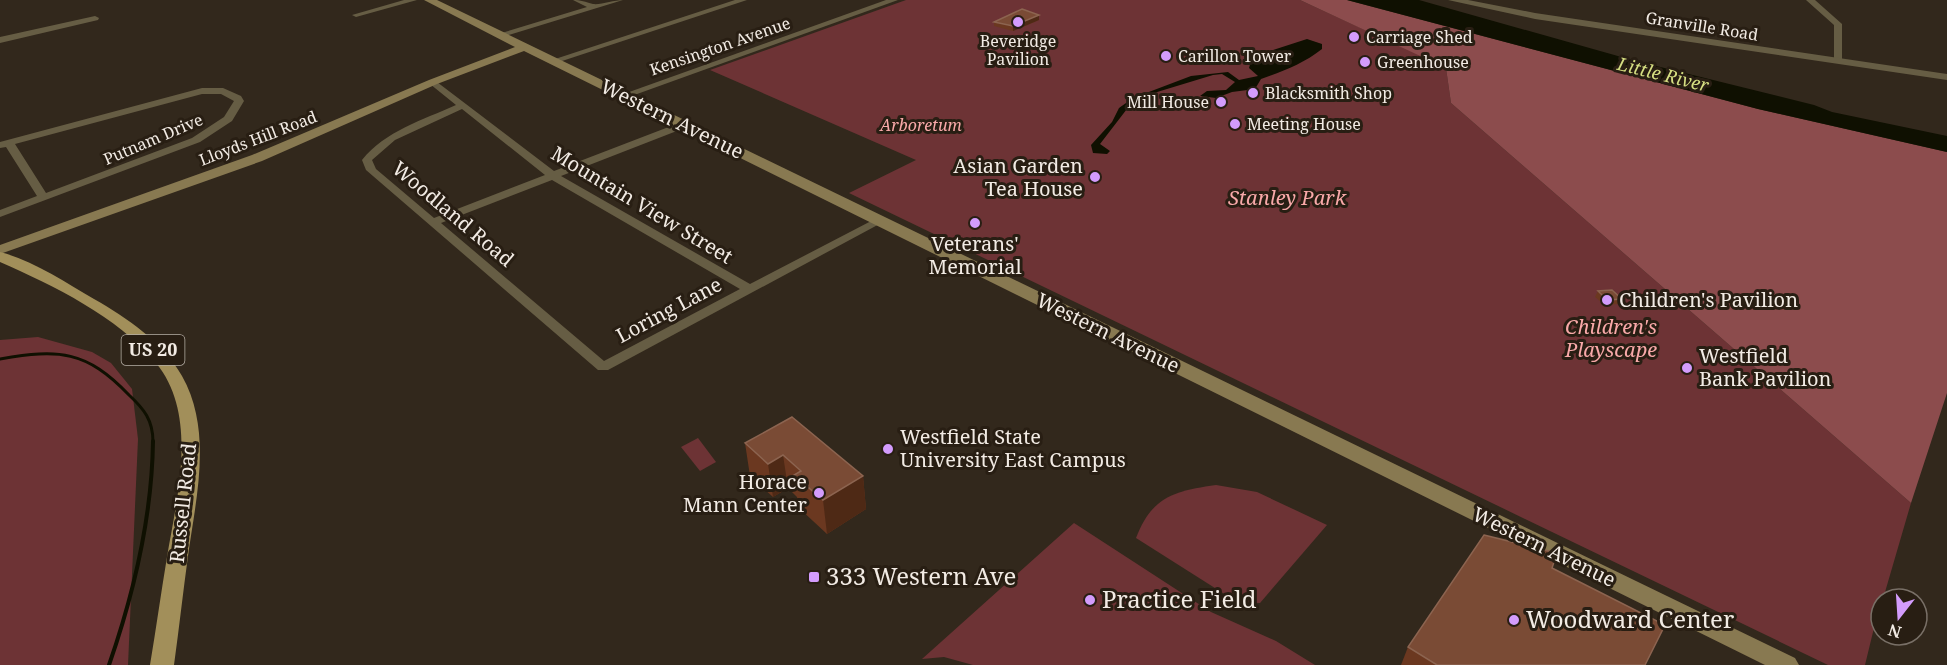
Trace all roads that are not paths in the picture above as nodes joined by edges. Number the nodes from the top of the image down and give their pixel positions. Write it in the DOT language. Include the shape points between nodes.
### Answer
graph roads {
  1 [pos="413,0"];
  2 [pos="429,0"];
  3 [pos="577,0"];
  4 [pos="619,0"];
  5 [pos="719,0"];
  6 [pos="743,0"];
  7 [pos="894,0"];
  8 [pos="1453,0"];
  9 [pos="1810,0"];
  10 [pos="730,4"];
  11 [pos="594,8"];
  12 [pos="356,15"];
  13 [pos="95,18"];
  14 [pos="499,35"];
  15 [pos="0,40"];
  16 [pos="524,47"];
  17 [pos="553,61"];
  18 [pos="1839,62"];
  19 [pos="1947,76"];
  20 [pos="433,82"];
  21 [pos="623,96"];
  22 [pos="464,105"];
  23 [pos="683,125"];
  24 [pos="5,144"];
  25 [pos="553,176"];
  26 [pos="44,198"];
  27 [pos="0,214"];
  28 [pos="879,221"];
  29 [pos="434,222"];
  30 [pos="0,250"];
  31 [pos="0,256"];
  32 [pos="750,290"];
  33 [pos="603,367"];
  34 [pos="162,665"];
  35 [pos="1787,665"];
  1 -- 12 [label="street"];
  2 -- 14 [label="main road, Western Avenue"];
  3 -- 11 [label="street"];
  4 -- 11 [label="street"];
  5 -- 10 [label="street"];
  6 -- 10 [label="street"];
  7 -- 21 [label="street, Kensington Avenue"];
  8 -- 18 [label="street, Granville Road" via="1558,20"];
  9 -- 18 [label="street" via="1838,24"];
  10 -- 17 [label="street"];
  11 -- 14 [label="street"];
  13 -- 15 [label="street"];
  14 -- 16 [label="main road, Western Avenue"];
  16 -- 17 [label="main road, Western Avenue"];
  16 -- 20 [label="main road, Lloyds Hill Road"];
  17 -- 21 [label="main road, Western Avenue"];
  18 -- 19 [label="street, Granville Road"];
  20 -- 22 [label="street, Mountain View Street"];
  20 -- 30 [label="main road, Lloyds Hill Road" via="266,155"];
  21 -- 23 [label="main road, Western Avenue"];
  22 -- 25 [label="street, Mountain View Street"];
  22 -- 29 [label="street, Woodland Road" via="391,138 367,160 371,170"];
  23 -- 25 [label="street"];
  23 -- 28 [label="main road, Western Avenue"];
  24 -- 26 [label="street"];
  24 -- 26 [label="street, Putnam Drive" via="202,91 223,91 238,98 238,105 228,119 196,140"];
  25 -- 29 [label="street"];
  25 -- 32 [label="street, Mountain View Street"];
  26 -- 27 [label="street, Putnam Drive"];
  28 -- 32 [label="street, Loring Lane"];
  28 -- 35 [label="main road, Western Avenue"];
  29 -- 33 [label="street, Woodland Road"];
  31 -- 34 [label="main road, Russell Road / US 20" via="44,277 134,333 164,361 181,391 189,424 191,468"];
  32 -- 33 [label="street, Loring Lane"];
}
